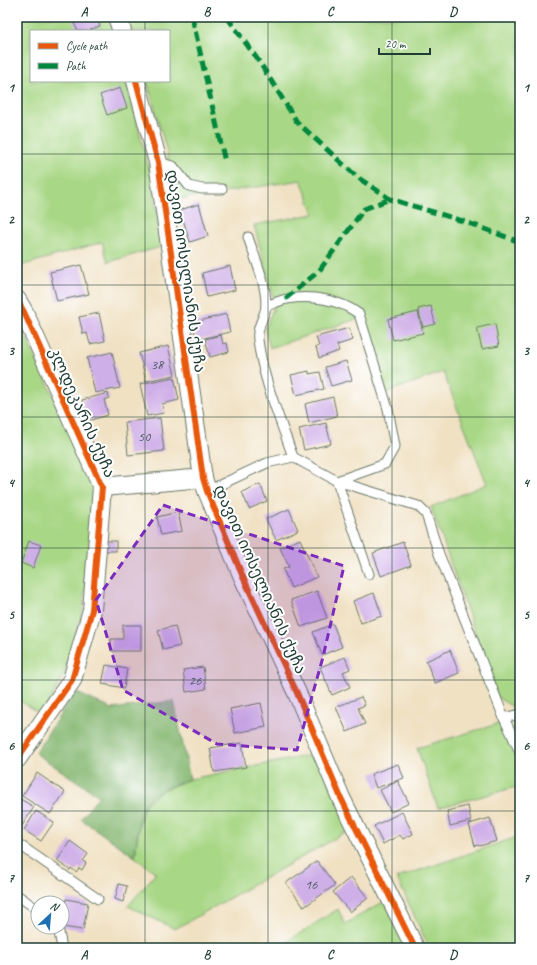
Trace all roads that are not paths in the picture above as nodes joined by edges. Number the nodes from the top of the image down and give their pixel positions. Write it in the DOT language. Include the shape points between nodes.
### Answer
graph roads {
  1 [pos="117,17"];
  2 [pos="122,30"];
  3 [pos="136,82"];
  4 [pos="158,162"];
  5 [pos="222,189"];
  6 [pos="248,237"];
  7 [pos="17,300"];
  8 [pos="266,306"];
  9 [pos="293,457"];
  10 [pos="336,481"];
  11 [pos="205,484"];
  12 [pos="102,487"];
  13 [pos="369,574"];
  14 [pos="520,714"];
  15 [pos="504,718"];
  16 [pos="520,752"];
  17 [pos="17,759"];
  18 [pos="17,843"];
  19 [pos="17,895"];
  20 [pos="98,899"];
  21 [pos="30,904"];
  22 [pos="60,935"];
  23 [pos="62,948"];
  24 [pos="415,948"];
  1 -- 2 [label="street"];
  3 -- 4 [label="street, დავით იოსელიანის ქუჩა"];
  4 -- 5 [label="lane" via="173,166 189,186"];
  4 -- 11 [label="street, დავით იოსელიანის ქუჩა"];
  6 -- 8 [label="lane" via="263,281"];
  7 -- 12 [label="street, კლდეკარის ქუჩა"];
  8 -- 9 [label="lane" via="259,323 261,360"];
  8 -- 10 [label="lane" via="285,299 336,301 359,314 388,409 395,446 385,464"];
  9 -- 10 [label="lane"];
  9 -- 11 [label="lane"];
  10 -- 13 [label="lane"];
  10 -- 15 [label="lane" via="418,506 426,514 439,554"];
  11 -- 12 [label="street"];
  11 -- 24 [label="street, დავით იოსელიანის ქუჩა" via="243,577 297,693 341,798"];
  12 -- 17 [label="street, კლდეკარის ქუჩა" via="92,610 72,680"];
  14 -- 15 [label="lane"];
  15 -- 16 [label="lane"];
  18 -- 20 [label="lane"];
  19 -- 21 [label="lane"];
  22 -- 23 [label="lane"];
}
